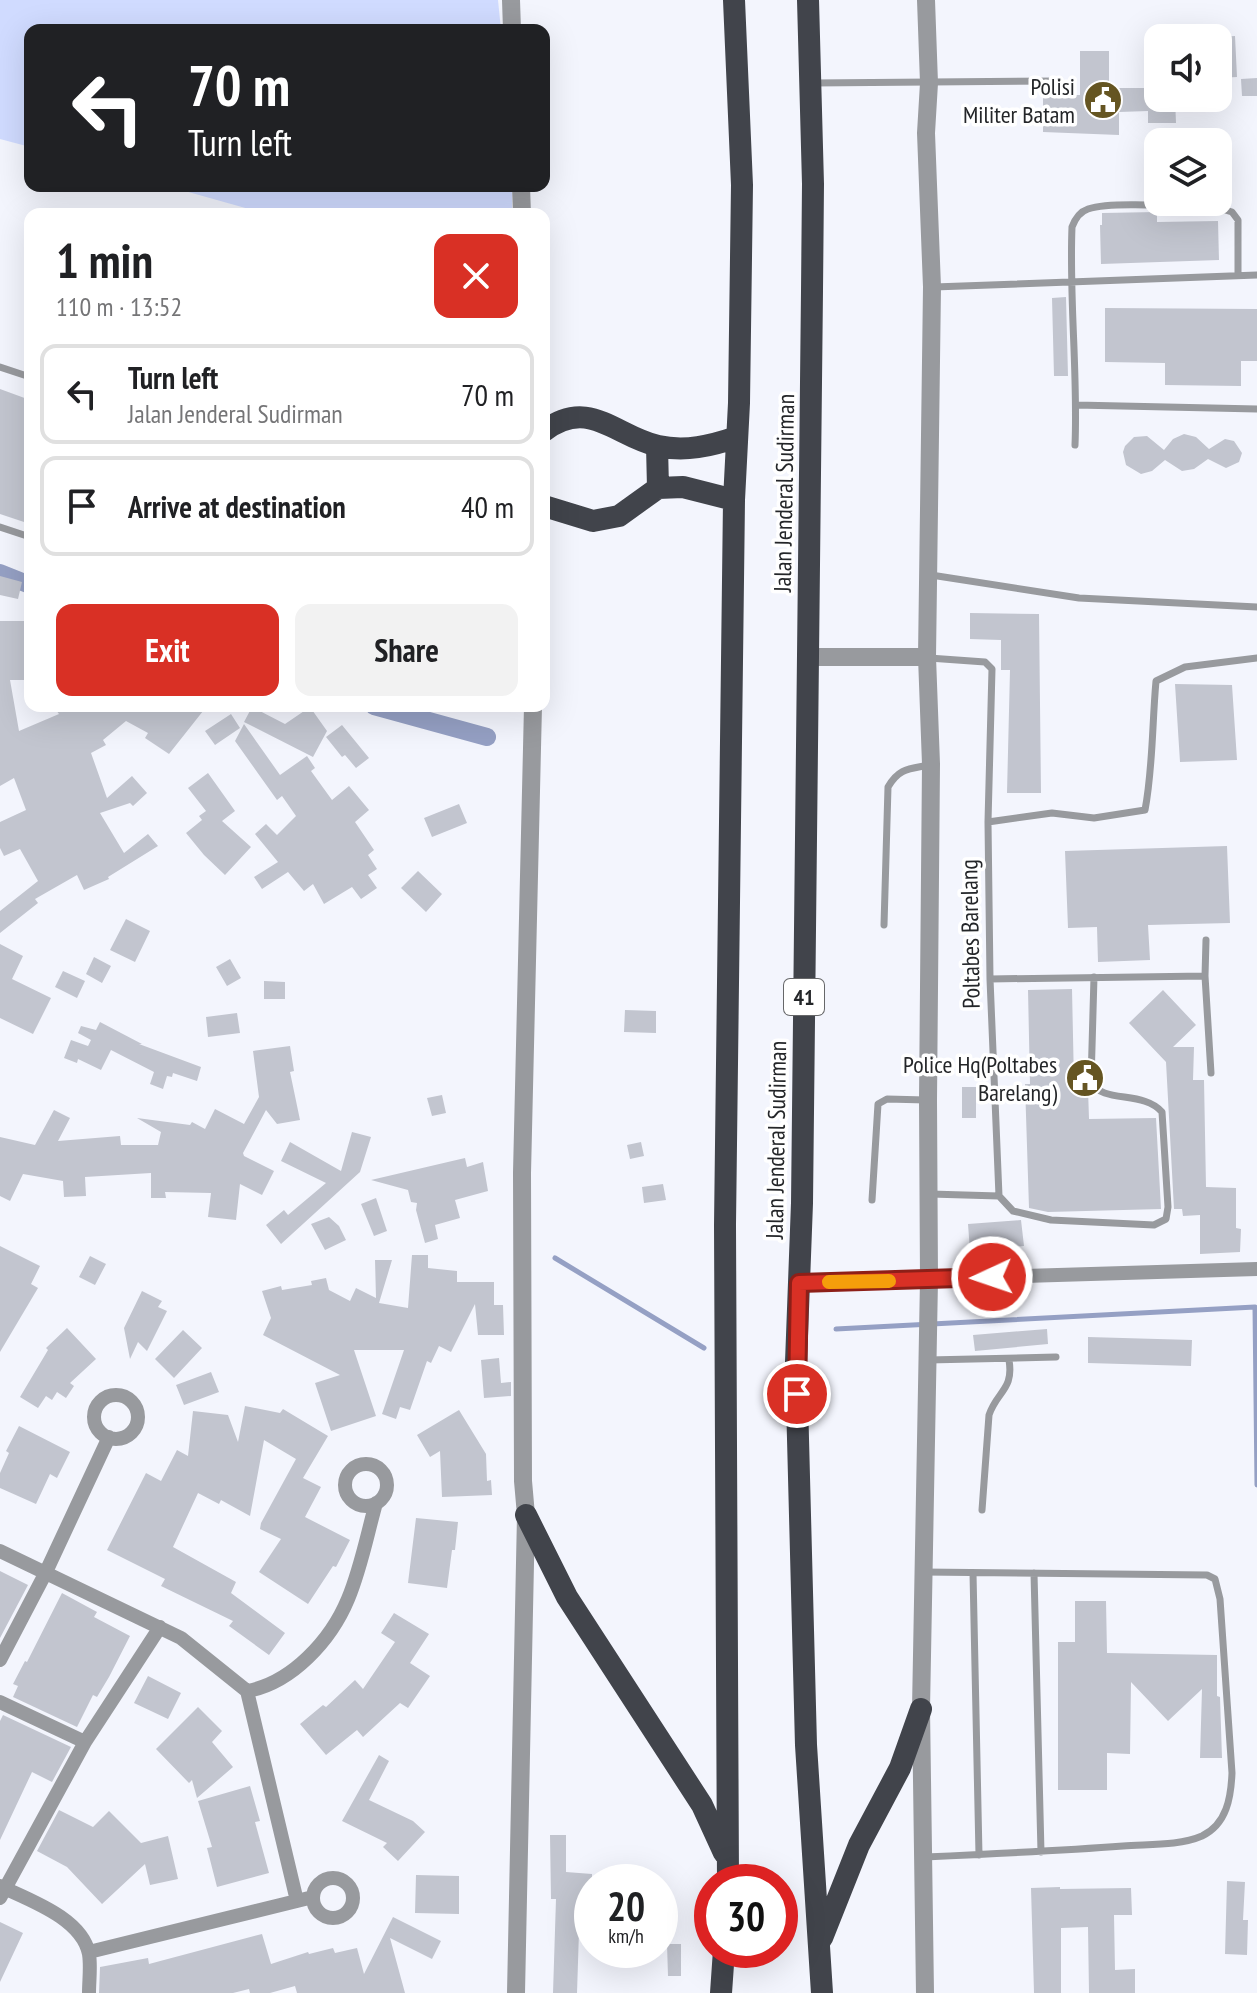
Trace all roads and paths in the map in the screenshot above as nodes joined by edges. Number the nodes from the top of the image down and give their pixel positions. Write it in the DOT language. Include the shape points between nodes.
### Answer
graph roads {
  1 [pos="511,0"];
  2 [pos="734,0"];
  3 [pos="808,0"];
  4 [pos="926,0"];
  5 [pos="512,24"];
  6 [pos="1059,81"];
  7 [pos="811,83"];
  8 [pos="929,83"];
  9 [pos="1238,275"];
  10 [pos="1257,275"];
  11 [pos="1070,282"];
  12 [pos="932,287"];
  13 [pos="0,367"];
  14 [pos="24,375"];
  15 [pos="1076,405"];
  16 [pos="1257,409"];
  17 [pos="550,427"];
  18 [pos="737,437"];
  19 [pos="1075,445"];
  20 [pos="657,446"];
  21 [pos="658,488"];
  22 [pos="734,500"];
  23 [pos="550,508"];
  24 [pos="0,527"];
  25 [pos="24,535"];
  26 [pos="929,575"];
  27 [pos="1257,607"];
  28 [pos="809,657"];
  29 [pos="927,657"];
  30 [pos="1257,658"];
  31 [pos="533,712"];
  32 [pos="931,764"];
  33 [pos="988,822"];
  34 [pos="884,925"];
  35 [pos="1206,940"];
  36 [pos="1205,976"];
  37 [pos="1094,977"];
  38 [pos="990,979"];
  39 [pos="1211,1073"];
  40 [pos="928,1100"];
  41 [pos="928,1194"];
  42 [pos="999,1196"];
  43 [pos="872,1200"];
  44 [pos="1257,1269"];
  45 [pos="929,1280"];
  46 [pos="799,1283"];
  47 [pos="1056,1357"];
  48 [pos="926,1360"];
  49 [pos="1009,1360"];
  50 [pos="109,1437"];
  51 [pos="376,1503"];
  52 [pos="982,1510"];
  53 [pos="526,1515"];
  54 [pos="0,1551"];
  55 [pos="923,1572"];
  56 [pos="973,1573"];
  57 [pos="1034,1573"];
  58 [pos="45,1574"];
  59 [pos="160,1627"];
  60 [pos="0,1660"];
  61 [pos="247,1691"];
  62 [pos="0,1702"];
  63 [pos="921,1709"];
  64 [pos="85,1742"];
  65 [pos="1041,1852"];
  66 [pos="979,1855"];
  67 [pos="923,1857"];
  68 [pos="724,1864"];
  69 [pos="728,1864"];
  70 [pos="1,1891"];
  71 [pos="313,1897"];
  72 [pos="297,1901"];
  73 [pos="819,1946"];
  74 [pos="89,1952"];
  75 [pos="723,1968"];
  76 [pos="89,1993"];
  77 [pos="516,1993"];
  78 [pos="721,1993"];
  79 [pos="822,1993"];
  80 [pos="925,1993"];
  1 -- 5 [label="street"];
  2 -- 18 [label="highway, Jalan Jenderal Sudirman" via="742,185"];
  3 -- 7 [label="highway, Jalan Jenderal Sudirman / 41"];
  4 -- 8 [label="street"];
  6 -- 8 [label="lane"];
  7 -- 8 [label="lane"];
  7 -- 28 [label="highway, Jalan Jenderal Sudirman / 41"];
  8 -- 12 [label="street"];
  9 -- 10 [label="lane"];
  9 -- 11 [label="lane"];
  9 -- 11 [label="lane" via="1238,220 1232,212 1117,206 1089,208 1074,219"];
  11 -- 12 [label="lane"];
  11 -- 15 [label="lane"];
  12 -- 26 [label="street"];
  13 -- 14 [label="lane"];
  15 -- 16 [label="lane"];
  15 -- 19 [label="lane"];
  17 -- 20 [label="highway" via="580,416"];
  18 -- 20 [label="highway" via="695,448"];
  18 -- 22 [label="highway, Jalan Jenderal Sudirman"];
  20 -- 21 [label="highway"];
  21 -- 22 [label="highway" via="683,487"];
  21 -- 23 [label="highway" via="607,519 583,519"];
  22 -- 69 [label="highway, Jalan Jenderal Sudirman" via="725,1225"];
  24 -- 25 [label="lane"];
  26 -- 27 [label="lane" via="1079,598"];
  26 -- 29 [label="street"];
  28 -- 29 [label="street"];
  28 -- 46 [label="highway, Jalan Jenderal Sudirman / 41"];
  29 -- 32 [label="street"];
  29 -- 33 [label="lane, Poltabes Barelang" via="991,666"];
  30 -- 33 [label="lane" via="1185,667 1156,681 1145,810 1094,818 1052,813"];
  31 -- 53 [label="street" via="522,1173"];
  32 -- 34 [label="lane" via="895,775 888,787"];
  32 -- 40 [label="street"];
  33 -- 38 [label="lane, Poltabes Barelang"];
  35 -- 36 [label="lane"];
  36 -- 37 [label="lane"];
  36 -- 39 [label="lane"];
  37 -- 38 [label="lane"];
  37 -- 42 [label="lane" via="1091,1082 1100,1091 1151,1101 1162,1112 1166,1219 1154,1225 1051,1220 1013,1211"];
  38 -- 42 [label="lane, Poltabes Barelang"];
  40 -- 41 [label="street"];
  40 -- 43 [label="lane" via="887,1099 878,1104"];
  41 -- 42 [label="lane"];
  41 -- 45 [label="street"];
  44 -- 45 [label="street"];
  45 -- 46 [label="street"];
  45 -- 48 [label="street"];
  46 -- 73 [label="highway, Jalan Jenderal Sudirman / 41" via="796,1362 806,1745"];
  47 -- 49 [label="lane"];
  48 -- 49 [label="lane"];
  48 -- 55 [label="street"];
  49 -- 52 [label="lane" via="1008,1386 989,1415"];
  50 -- 58 [label="street"];
  51 -- 61 [label="street" via="352,1588 331,1629 281,1679"];
  53 -- 68 [label="highway" via="567,1597 702,1805"];
  53 -- 77 [label="street"];
  54 -- 58 [label="street"];
  55 -- 56 [label="lane"];
  55 -- 63 [label="street"];
  56 -- 57 [label="lane"];
  56 -- 66 [label="lane"];
  57 -- 65 [label="lane"];
  57 -- 65 [label="lane" via="1215,1579 1232,1773 1223,1819 1204,1835 1178,1842"];
  58 -- 59 [label="street"];
  58 -- 60 [label="street"];
  59 -- 61 [label="street" via="203,1653"];
  59 -- 64 [label="street"];
  61 -- 72 [label="street"];
  62 -- 64 [label="street"];
  63 -- 67 [label="street"];
  63 -- 73 [label="highway" via="900,1768 854,1856"];
  64 -- 70 [label="street"];
  65 -- 66 [label="lane"];
  66 -- 67 [label="lane"];
  67 -- 80 [label="street"];
  70 -- 74 [label="street" via="64,1919"];
  71 -- 72 [label="street"];
  72 -- 74 [label="street"];
  73 -- 79 [label="highway, Jalan Jenderal Sudirman / 41"];
  74 -- 76 [label="street"];
  75 -- 78 [label="highway"];
}
